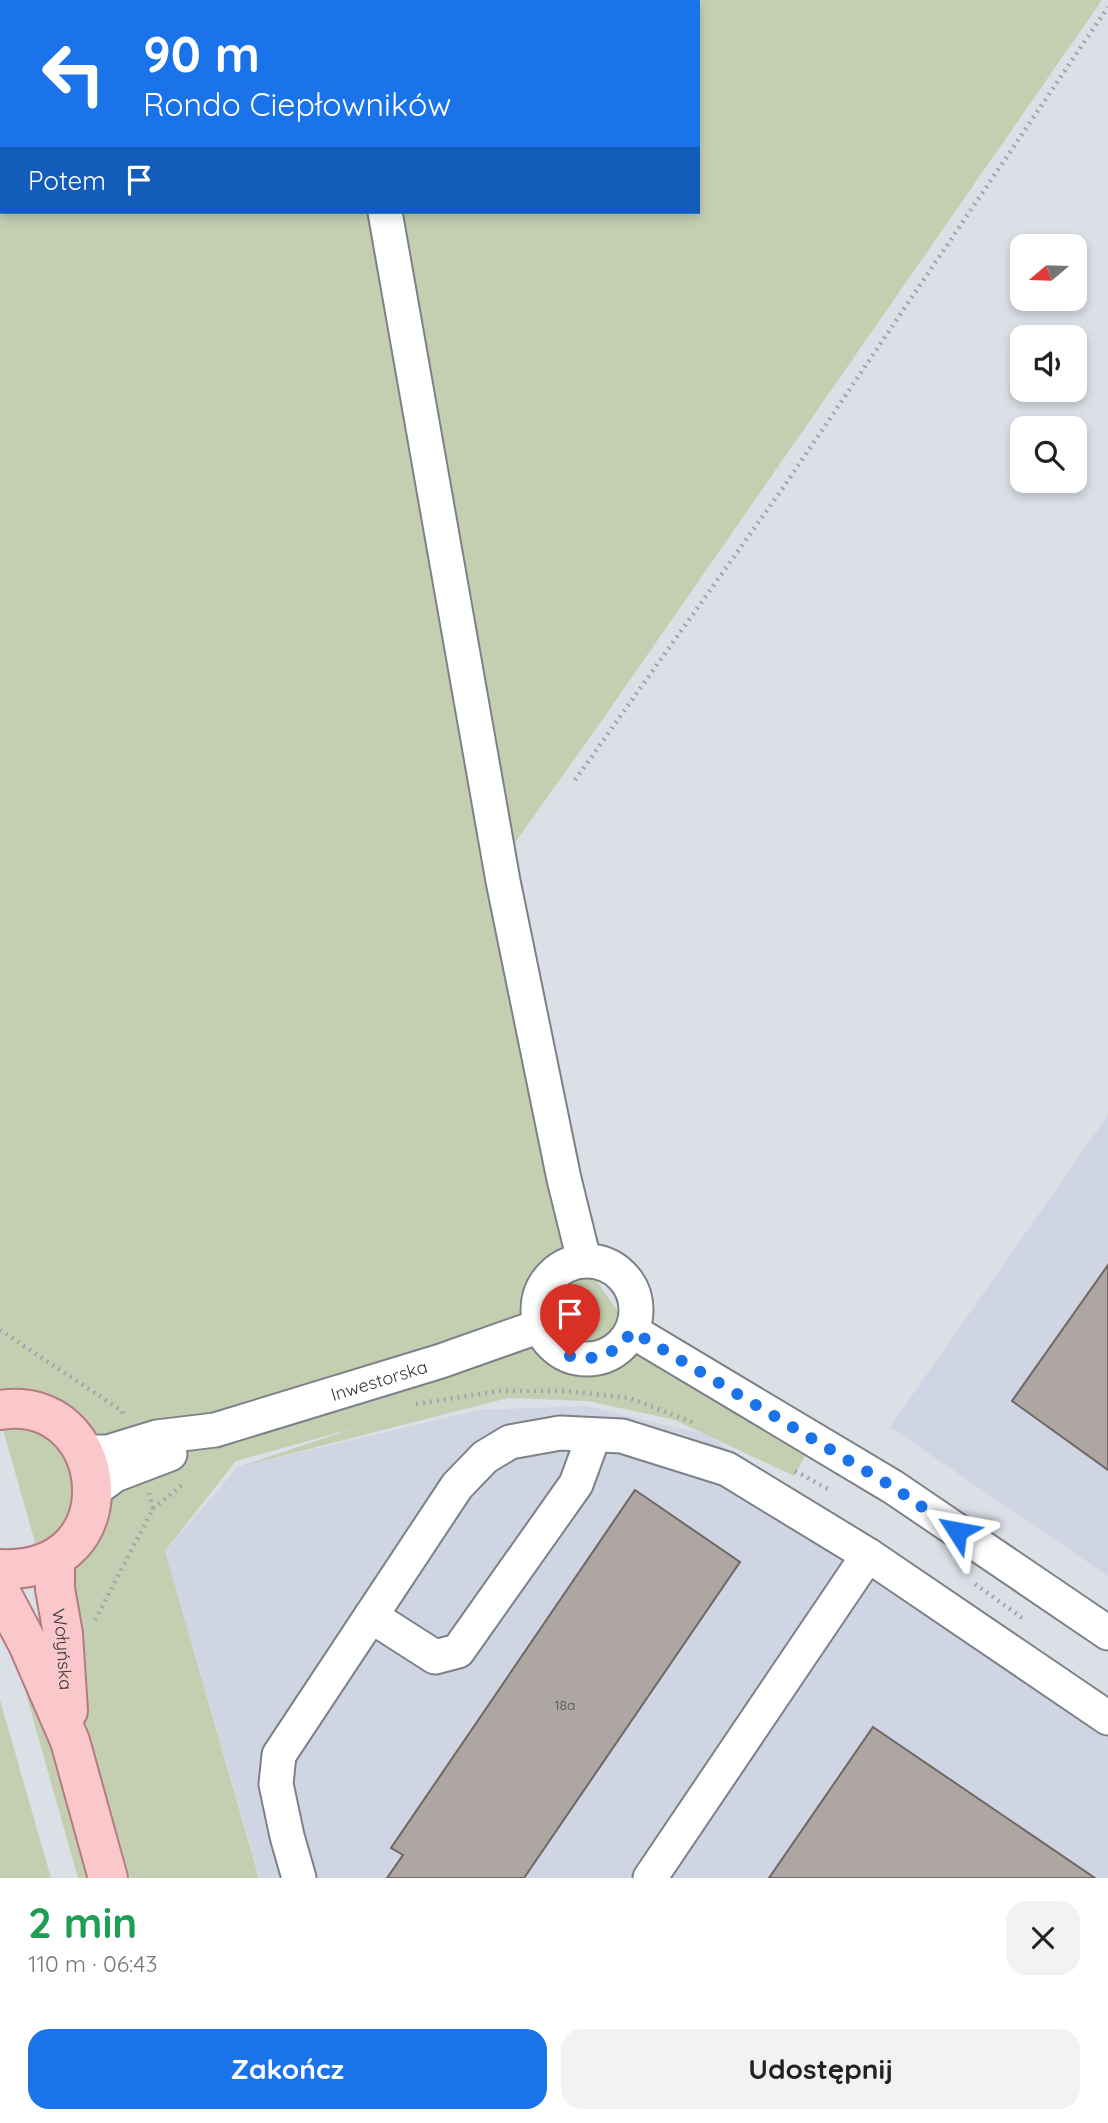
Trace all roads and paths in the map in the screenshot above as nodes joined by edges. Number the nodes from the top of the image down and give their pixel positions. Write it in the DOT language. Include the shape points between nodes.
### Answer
graph roads {
  1 [pos="1108,7"];
  2 [pos="385,214"];
  3 [pos="575,780"];
  4 [pos="584,1260"];
  5 [pos="540,1326"];
  6 [pos="632,1331"];
  7 [pos="0,1377"];
  8 [pos="10,1409"];
  9 [pos="215,1430"];
  10 [pos="594,1435"];
  11 [pos="85,1452"];
  12 [pos="190,1479"];
  13 [pos="93,1491"];
  14 [pos="153,1509"];
  15 [pos="867,1555"];
  16 [pos="55,1559"];
  17 [pos="0,1569"];
  18 [pos="0,1591"];
  19 [pos="371,1616"];
  20 [pos="1108,1633"];
  21 [pos="1108,1718"];
  22 [pos="70,1741"];
  23 [pos="108,1878"];
  24 [pos="299,1878"];
  25 [pos="650,1878"];
  1 -- 3 [label="path" via="785,485"];
  2 -- 4 [label="street" via="503,881"];
  4 -- 5 [label="street" via="562,1267 546,1282 538,1304"];
  4 -- 6 [label="street" via="605,1264 624,1276 636,1303"];
  5 -- 6 [label="street" via="557,1349 584,1359 612,1353"];
  5 -- 9 [label="street, Inwestorska"];
  6 -- 20 [label="street" via="893,1487"];
  7 -- 8 [label="main road"];
  8 -- 11 [label="main road" via="40,1413 58,1422"];
  9 -- 11 [label="street, Inwestorska" via="157,1437 108,1452"];
  9 -- 13 [label="street, Inwestorska" via="164,1457 115,1475"];
  10 -- 15 [label="street" via="622,1436 727,1469"];
  10 -- 19 [label="street" via="561,1433 510,1442 485,1457 457,1486"];
  10 -- 19 [label="street" via="576,1484 458,1651 435,1657"];
  11 -- 13 [label="main road"];
  12 -- 14 [label="path"];
  13 -- 16 [label="main road" via="83,1530"];
  15 -- 21 [label="street"];
  15 -- 25 [label="street"];
  16 -- 17 [label="main road" via="38,1567"];
  16 -- 22 [label="main road, Wołyńska"];
  18 -- 22 [label="main road, Wołyńska"];
  19 -- 24 [label="street" via="279,1755 276,1784"];
  22 -- 23 [label="main road, Wołyńska"];
}
